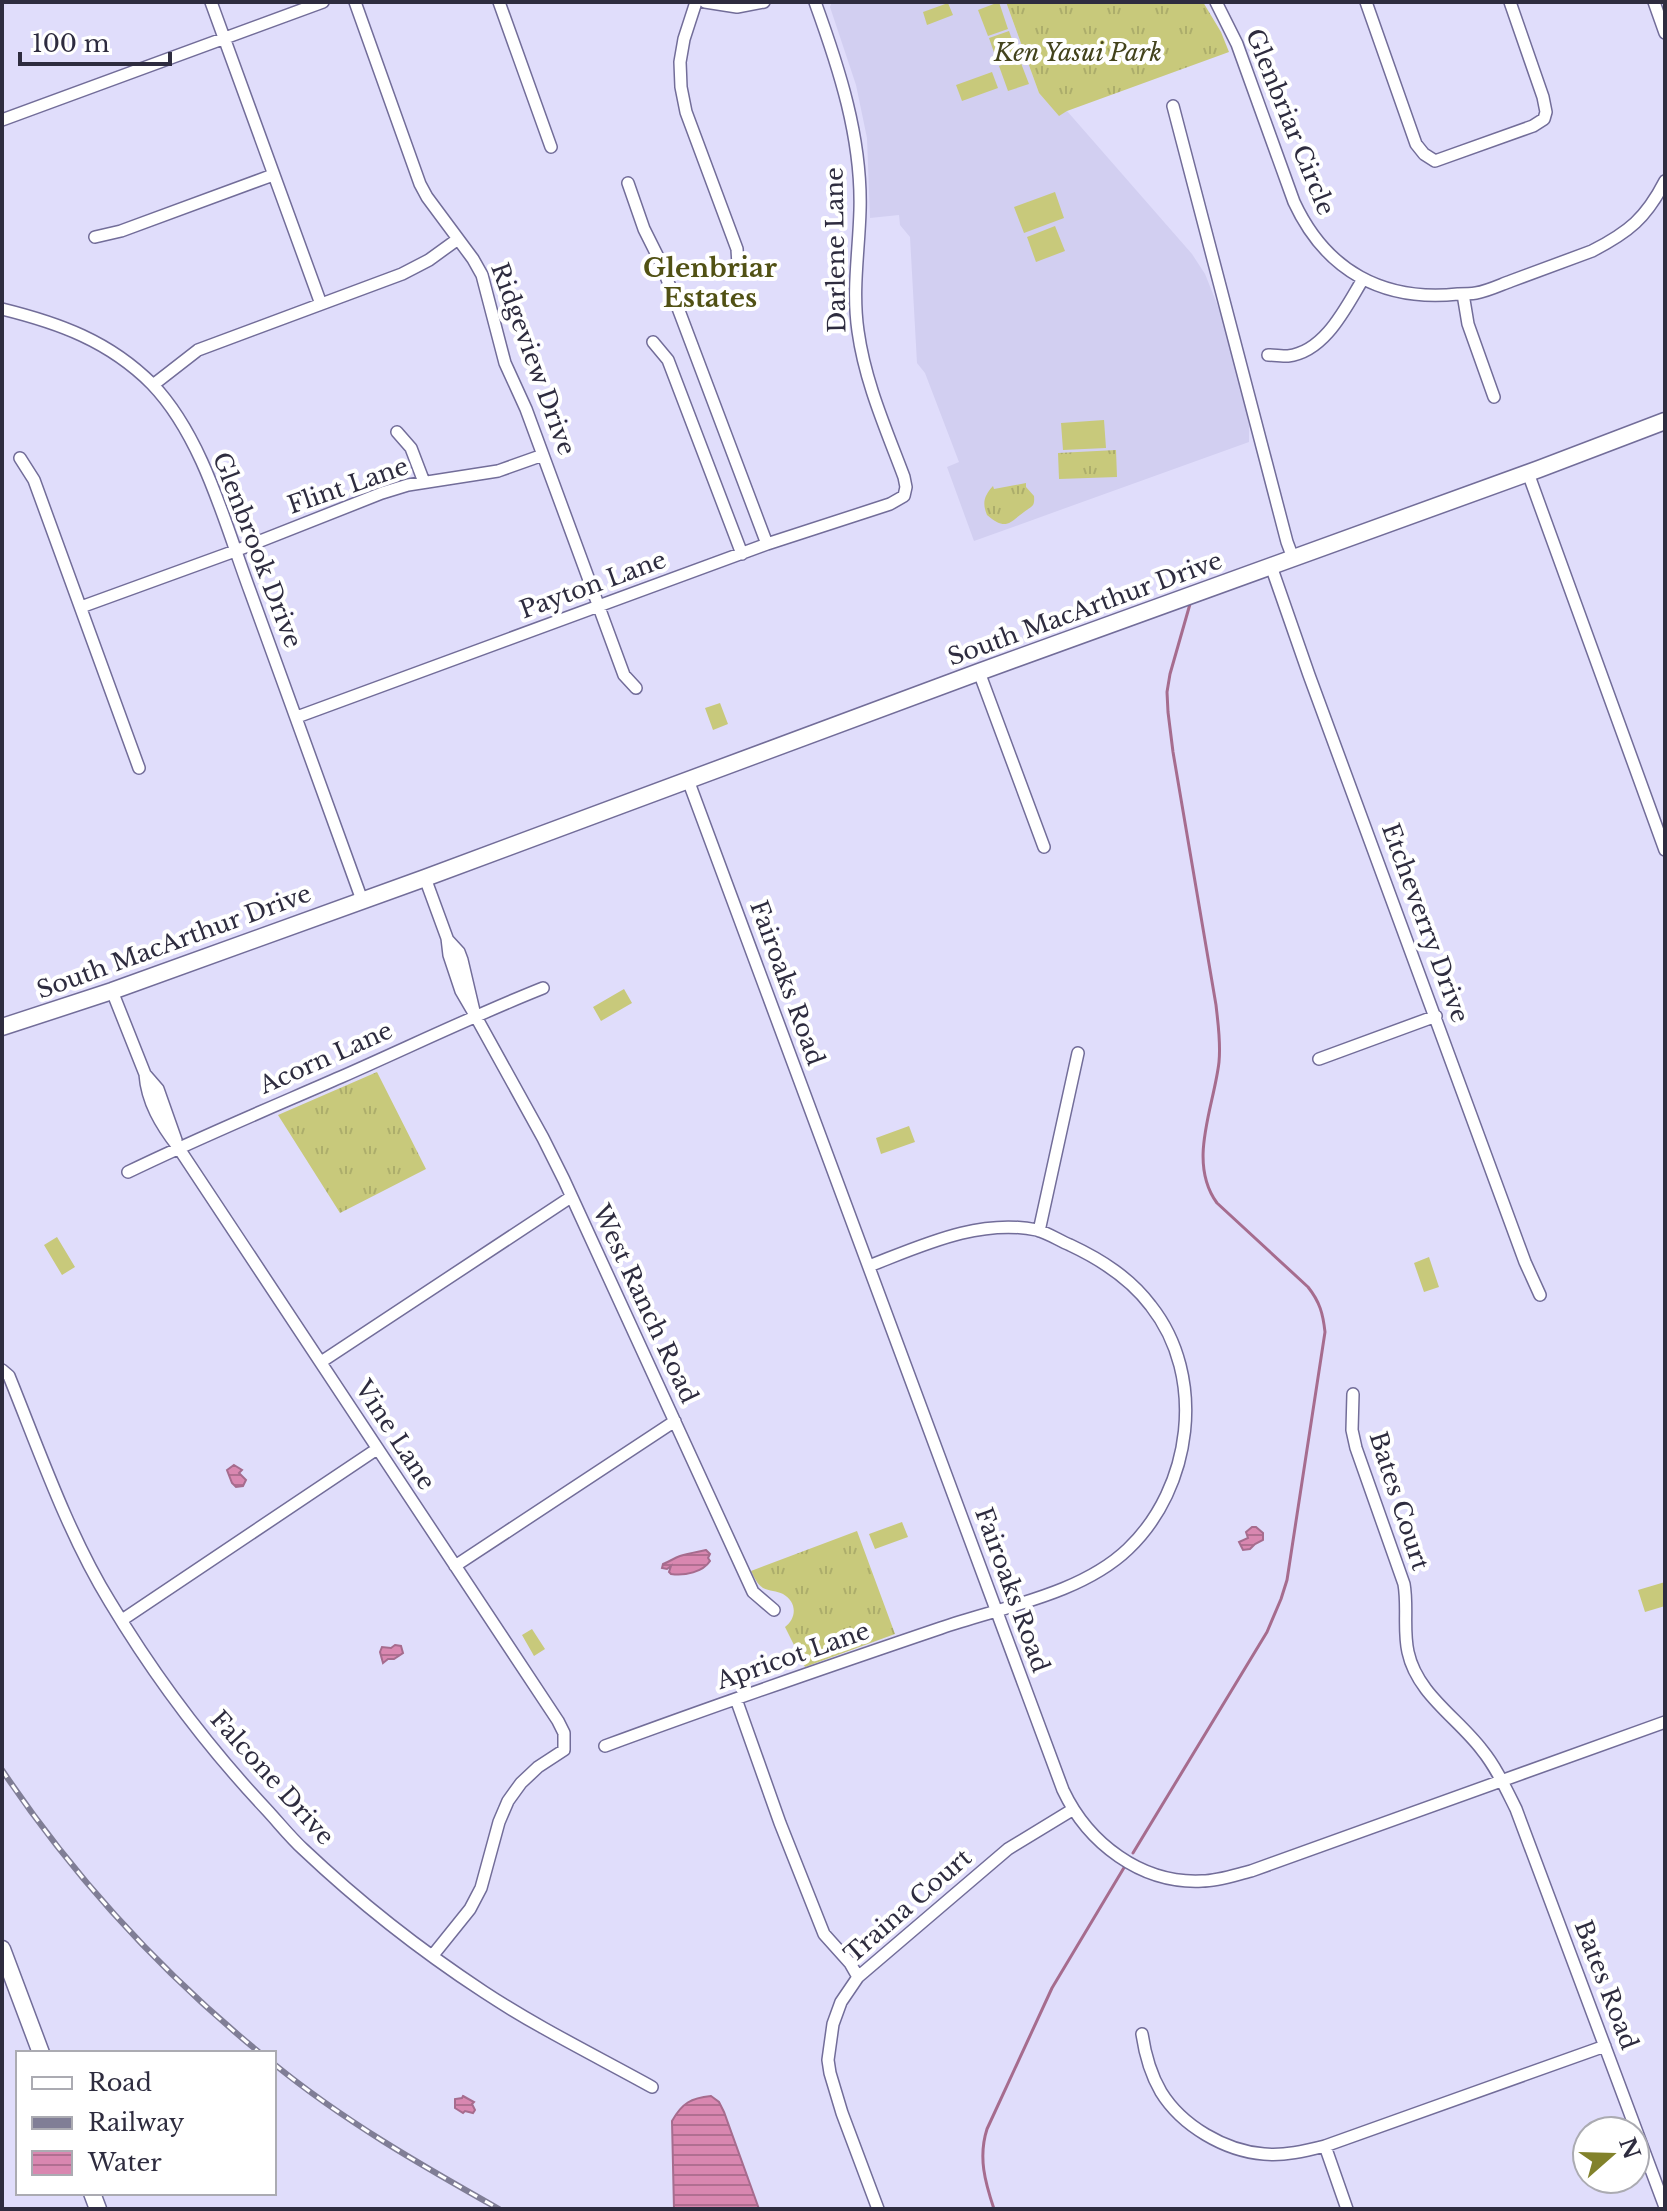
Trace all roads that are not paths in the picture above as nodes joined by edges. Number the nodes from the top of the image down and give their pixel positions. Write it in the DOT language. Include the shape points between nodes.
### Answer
graph roads {
  1 [pos="211,2"];
  2 [pos="323,2"];
  3 [pos="355,2"];
  4 [pos="499,2"];
  5 [pos="696,2"];
  6 [pos="705,2"];
  7 [pos="764,2"];
  8 [pos="815,2"];
  9 [pos="1216,2"];
  10 [pos="1366,2"];
  11 [pos="1510,2"];
  12 [pos="1654,2"];
  13 [pos="1665,33"];
  14 [pos="224,39"];
  15 [pos="1173,106"];
  16 [pos="2,120"];
  17 [pos="551,147"];
  18 [pos="273,175"];
  19 [pos="1665,181"];
  20 [pos="628,183"];
  21 [pos="95,237"];
  22 [pos="458,239"];
  23 [pos="738,265"];
  24 [pos="1363,279"];
  25 [pos="1463,294"];
  26 [pos="321,304"];
  27 [pos="2,309"];
  28 [pos="653,342"];
  29 [pos="1268,355"];
  30 [pos="153,385"];
  31 [pos="1494,397"];
  32 [pos="1665,421"];
  33 [pos="397,432"];
  34 [pos="543,455"];
  35 [pos="20,458"];
  36 [pos="1528,473"];
  37 [pos="424,482"];
  38 [pos="904,496"];
  39 [pos="767,544"];
  40 [pos="235,551"];
  41 [pos="742,554"];
  42 [pos="1293,558"];
  43 [pos="1271,566"];
  44 [pos="81,607"];
  45 [pos="599,607"];
  46 [pos="979,672"];
  47 [pos="636,688"];
  48 [pos="297,717"];
  49 [pos="139,768"];
  50 [pos="688,780"];
  51 [pos="1044,847"];
  52 [pos="1665,850"];
  53 [pos="425,878"];
  54 [pos="362,900"];
  55 [pos="543,988"];
  56 [pos="112,991"];
  57 [pos="475,1015"];
  58 [pos="1436,1016"];
  59 [pos="2,1027"];
  60 [pos="1078,1053"];
  61 [pos="1319,1059"];
  62 [pos="178,1147"];
  63 [pos="128,1172"];
  64 [pos="571,1197"];
  65 [pos="1039,1231"];
  66 [pos="869,1266"];
  67 [pos="1540,1295"];
  68 [pos="321,1362"];
  69 [pos="2,1370"];
  70 [pos="1353,1394"];
  71 [pos="675,1421"];
  72 [pos="377,1449"];
  73 [pos="455,1566"];
  74 [pos="774,1610"];
  75 [pos="996,1610"];
  76 [pos="122,1620"];
  77 [pos="736,1699"];
  78 [pos="1665,1722"];
  79 [pos="605,1746"];
  80 [pos="1501,1781"];
  81 [pos="1072,1810"];
  82 [pos="2,1949"];
  83 [pos="433,1955"];
  84 [pos="858,1977"];
  85 [pos="1142,2034"];
  86 [pos="1605,2046"];
  87 [pos="40,2051"];
  88 [pos="652,2087"];
  89 [pos="1325,2146"];
  90 [pos="1665,2207"];
  91 [pos="878,2209"];
  92 [pos="1347,2209"];
  1 -- 14 [label="street"];
  2 -- 14 [label="street"];
  3 -- 22 [label="street, Ridgeview Drive" via="420,184"];
  4 -- 17 [label="street"];
  5 -- 23 [label="street" via="684,39 681,87"];
  6 -- 7 [label="street" via="737,7"];
  8 -- 38 [label="street, Darlene Lane" via="853,129 860,208 854,283 858,329 867,372 904,477"];
  9 -- 24 [label="street, Glenbriar Circle" via="1237,44 1305,226 1338,263"];
  10 -- 11 [label="street" via="1416,144 1435,161 1544,119 1543,97"];
  12 -- 13 [label="street"];
  14 -- 16 [label="street"];
  14 -- 18 [label="street"];
  15 -- 42 [label="street"];
  18 -- 21 [label="street"];
  18 -- 26 [label="street"];
  19 -- 25 [label="street, Glenbriar Circle" via="1640,219 1609,242"];
  20 -- 39 [label="street"];
  22 -- 26 [label="street" via="402,274"];
  22 -- 34 [label="street, Ridgeview Drive" via="482,275 505,363"];
  24 -- 25 [label="street, Glenbriar Circle" via="1406,294"];
  24 -- 29 [label="street" via="1338,321 1319,340 1290,356"];
  25 -- 31 [label="street"];
  26 -- 30 [label="street" via="198,350"];
  27 -- 30 [label="street, Glenbrook Drive" via="96,341"];
  28 -- 41 [label="street" via="668,360"];
  30 -- 40 [label="street, Glenbrook Drive" via="186,429"];
  32 -- 36 [label="street, South MacArthur Drive"];
  33 -- 37 [label="street" via="411,448"];
  34 -- 37 [label="street, Flint Lane" via="498,471"];
  34 -- 45 [label="street, Ridgeview Drive"];
  35 -- 44 [label="street" via="34,480"];
  36 -- 42 [label="street, South MacArthur Drive"];
  36 -- 52 [label="street"];
  37 -- 40 [label="street, Flint Lane" via="382,493"];
  38 -- 39 [label="street, Payton Lane"];
  39 -- 41 [label="street, Payton Lane"];
  40 -- 44 [label="street, Flint Lane"];
  40 -- 48 [label="street, Glenbrook Drive"];
  41 -- 45 [label="street, Payton Lane"];
  42 -- 43 [label="street, South MacArthur Drive"];
  43 -- 46 [label="street, South MacArthur Drive"];
  43 -- 58 [label="street, Etcheverry Drive"];
  44 -- 49 [label="street"];
  45 -- 47 [label="street, Ridgeview Drive" via="624,675"];
  45 -- 48 [label="street, Payton Lane"];
  46 -- 50 [label="street, South MacArthur Drive"];
  46 -- 51 [label="street"];
  48 -- 54 [label="street, Glenbrook Drive"];
  50 -- 53 [label="street, South MacArthur Drive"];
  50 -- 66 [label="street, Fairoaks Road"];
  53 -- 54 [label="street"];
  53 -- 57 [label="street, West Ranch Road" via="449,955 461,975 465,1001"];
  54 -- 56 [label="street, South MacArthur Drive"];
  55 -- 57 [label="street, Acorn Lane"];
  56 -- 59 [label="street, South MacArthur Drive"];
  56 -- 62 [label="street, Vine Lane" via="145,1074 158,1089"];
  57 -- 62 [label="street, Acorn Lane"];
  57 -- 64 [label="street, West Ranch Road"];
  58 -- 61 [label="street"];
  58 -- 67 [label="street, Etcheverry Drive"];
  60 -- 65 [label="street"];
  62 -- 63 [label="street, Acorn Lane"];
  62 -- 68 [label="street, Vine Lane"];
  64 -- 68 [label="street"];
  64 -- 71 [label="street, West Ranch Road"];
  65 -- 66 [label="street" via="980,1229"];
  65 -- 75 [label="street, Apricot Lane" via="1112,1268 1152,1307 1164,1325 1184,1387 1183,1445 1166,1497 1129,1548 1087,1577"];
  66 -- 75 [label="street, Fairoaks Road"];
  68 -- 72 [label="street, Vine Lane"];
  69 -- 76 [label="street, Falcone Drive" via="78,1539"];
  70 -- 80 [label="street, Bates Court" via="1356,1448 1404,1584 1408,1653 1436,1701 1483,1750"];
  71 -- 73 [label="street"];
  71 -- 74 [label="street, West Ranch Road" via="753,1592"];
  72 -- 73 [label="street, Vine Lane"];
  72 -- 76 [label="street"];
  73 -- 83 [label="street, Vine Lane" via="558,1721 564,1750 538,1767 508,1801 481,1888"];
  75 -- 77 [label="street, Apricot Lane"];
  75 -- 81 [label="street, Fairoaks Road"];
  76 -- 83 [label="street, Falcone Drive" via="204,1740 292,1838"];
  77 -- 79 [label="street, Apricot Lane"];
  77 -- 84 [label="street" via="824,1934"];
  78 -- 80 [label="street, Fairoaks Road"];
  80 -- 81 [label="street, Fairoaks Road" via="1251,1871 1199,1882 1137,1867 1107,1849"];
  80 -- 86 [label="street, Bates Road"];
  81 -- 84 [label="street, Traina Court" via="1008,1849"];
  82 -- 87 [label="street"];
  83 -- 88 [label="street, Falcone Drive" via="535,2023"];
  84 -- 91 [label="street, Traina Court" via="833,2024 828,2060"];
  85 -- 89 [label="street" via="1160,2091 1205,2134 1233,2148 1263,2154"];
  86 -- 89 [label="street"];
  86 -- 90 [label="street, Bates Road"];
  89 -- 92 [label="street"];
}
